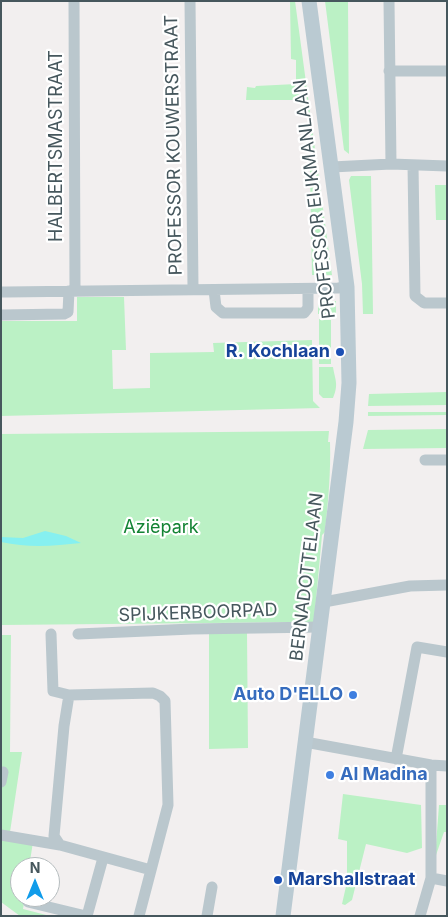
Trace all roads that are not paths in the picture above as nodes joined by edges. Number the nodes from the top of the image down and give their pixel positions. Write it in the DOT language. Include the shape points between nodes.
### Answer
graph roads {
  1 [pos="74,1"];
  2 [pos="190,1"];
  3 [pos="310,1"];
  4 [pos="390,1"];
  5 [pos="389,71"];
  6 [pos="447,71"];
  7 [pos="391,164"];
  8 [pos="413,165"];
  9 [pos="447,166"];
  10 [pos="332,167"];
  11 [pos="347,287"];
  12 [pos="193,288"];
  13 [pos="308,288"];
  14 [pos="214,290"];
  15 [pos="72,291"];
  16 [pos="1,292"];
  17 [pos="447,303"];
  18 [pos="1,315"];
  19 [pos="346,422"];
  20 [pos="425,460"];
  21 [pos="447,460"];
  22 [pos="447,585"];
  23 [pos="324,602"];
  24 [pos="320,627"];
  25 [pos="51,634"];
  26 [pos="78,634"];
  27 [pos="447,652"];
  28 [pos="70,695"];
  29 [pos="305,742"];
  30 [pos="396,759"];
  31 [pos="431,765"];
  32 [pos="447,766"];
  33 [pos="1,835"];
  34 [pos="60,845"];
  35 [pos="103,858"];
  36 [pos="151,870"];
  37 [pos="431,878"];
  38 [pos="447,881"];
  39 [pos="212,887"];
  40 [pos="49,907"];
  41 [pos="87,916"];
  42 [pos="139,916"];
  43 [pos="207,916"];
  44 [pos="283,916"];
  45 [pos="420,916"];
  1 -- 15 [label="street, HALBERTSMASTRAAT"];
  2 -- 12 [label="street, PROFESSOR KOUWERSTRAAT"];
  3 -- 10 [label="street, PROFESSOR EIJKMANLAAN"];
  4 -- 5 [label="street"];
  5 -- 6 [label="street"];
  5 -- 7 [label="street"];
  7 -- 8 [label="street"];
  7 -- 10 [label="street"];
  8 -- 9 [label="street"];
  8 -- 17 [label="street" via="415,296 424,303"];
  10 -- 11 [label="street, PROFESSOR EIJKMANLAAN"];
  11 -- 13 [label="street"];
  11 -- 19 [label="street, PROFESSOR EIJKMANLAAN" via="349,368"];
  12 -- 14 [label="street"];
  12 -- 15 [label="street"];
  13 -- 14 [label="street"];
  13 -- 14 [label="street" via="308,308 304,313 223,313 216,307"];
  15 -- 16 [label="street"];
  15 -- 18 [label="street, HALBERTSMASTRAAT" via="68,312 64,314"];
  19 -- 23 [label="street, BERNADOTTELAAN"];
  20 -- 21 [label="street"];
  22 -- 23 [label="street" via="410,586"];
  23 -- 24 [label="street, BERNADOTTELAAN"];
  24 -- 26 [label="street, SPIJKERBOORPAD"];
  24 -- 29 [label="street, BERNADOTTELAAN"];
  25 -- 28 [label="street" via="53,691"];
  27 -- 30 [label="street" via="417,647"];
  28 -- 34 [label="street" via="54,836"];
  28 -- 36 [label="street" via="153,693 166,701 168,805"];
  29 -- 30 [label="street"];
  29 -- 44 [label="street, BERNADOTTELAAN"];
  30 -- 31 [label="street"];
  31 -- 32 [label="street"];
  31 -- 37 [label="street"];
  33 -- 34 [label="street"];
  34 -- 35 [label="street"];
  35 -- 36 [label="street"];
  35 -- 41 [label="street"];
  36 -- 42 [label="street"];
  37 -- 38 [label="street"];
  37 -- 45 [label="street"];
  39 -- 43 [label="street"];
  40 -- 41 [label="street"];
}
